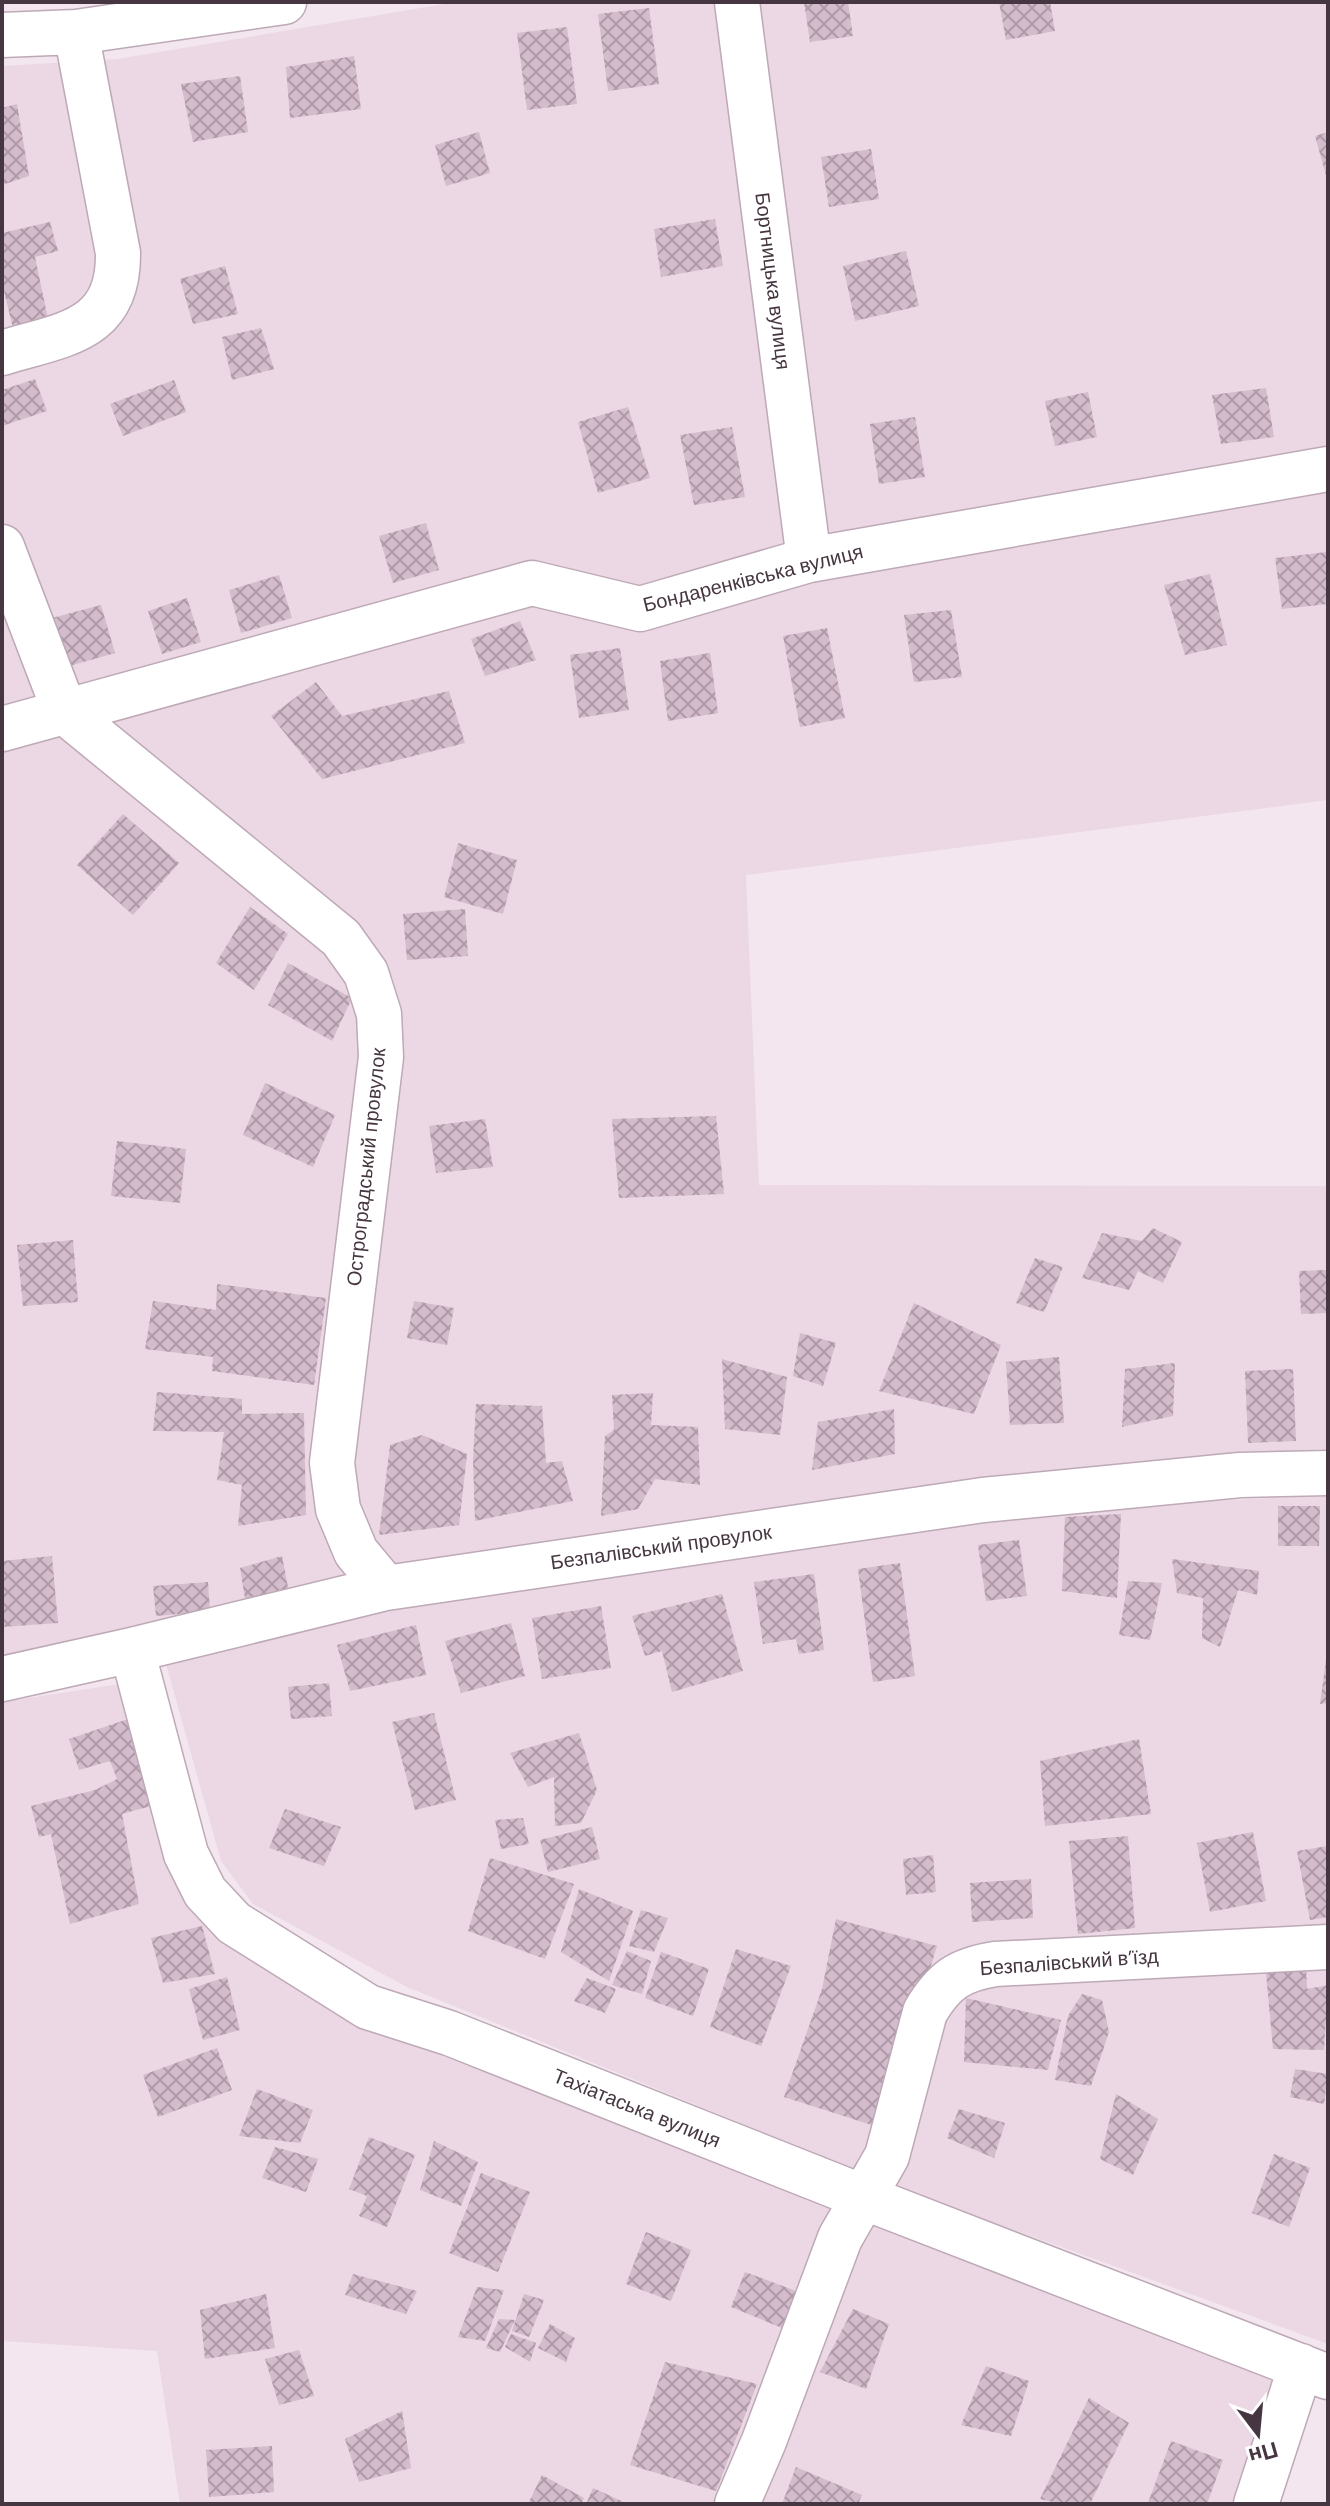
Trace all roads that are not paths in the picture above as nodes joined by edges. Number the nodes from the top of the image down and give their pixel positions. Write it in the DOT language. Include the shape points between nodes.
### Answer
graph roads {
  1 [pos="284,2"];
  2 [pos="737,2"];
  3 [pos="76,32"];
  4 [pos="2,35"];
  5 [pos="2,353"];
  6 [pos="1328,469"];
  7 [pos="2,547"];
  8 [pos="809,560"];
  9 [pos="65,712"];
  10 [pos="2,729"];
  11 [pos="1328,1473"];
  12 [pos="386,1588"];
  13 [pos="132,1650"];
  14 [pos="2,1679"];
  15 [pos="1328,1947"];
  16 [pos="863,2197"];
  17 [pos="1314,2372"];
  18 [pos="737,2504"];
  19 [pos="1256,2504"];
  1 -- 3 [label="street"];
  2 -- 8 [label="street, Бортницька вулиця"];
  3 -- 4 [label="street"];
  3 -- 5 [label="street" via="119,275 99,315 82,328"];
  6 -- 8 [label="street, Бондаренківська вулиця"];
  7 -- 9 [label="street, Остроградський провулок"];
  8 -- 9 [label="street, Бондаренківська вулиця" via="640,609 532,583"];
  9 -- 10 [label="street, Бондаренківська вулиця"];
  9 -- 12 [label="street, Остроградський провулок" via="341,938 366,973 379,1014 381,1057 332,1463 338,1509 356,1552"];
  11 -- 12 [label="street, Безпалівський провулок" via="1240,1475 983,1500"];
  12 -- 13 [label="street, Безпалівський провулок"];
  13 -- 14 [label="street, Безпалівський провулок"];
  13 -- 16 [label="street, Тахіатаська вулиця" via="186,1854 205,1892 234,1923 368,2007 449,2033"];
  15 -- 16 [label="street, Безпалівський в’їзд" via="995,1964 953,1977 925,2012 887,2156"];
  16 -- 17 [label="street, Тахіатаська вулиця"];
  16 -- 18 [label="street, Безпалівський в’їзд" via="840,2238"];
  17 -- 19 [label="street"];
}
